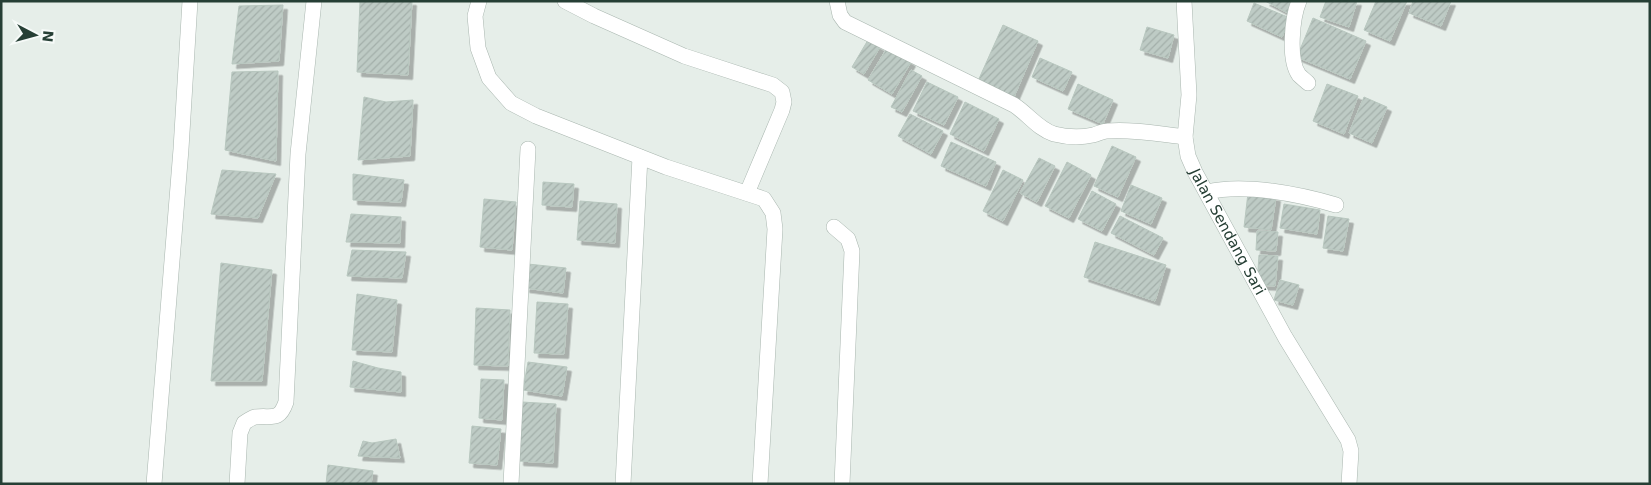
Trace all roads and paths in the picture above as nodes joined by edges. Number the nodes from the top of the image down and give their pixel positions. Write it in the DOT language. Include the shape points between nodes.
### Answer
graph roads {
  1 [pos="190,1"];
  2 [pos="314,1"];
  3 [pos="479,1"];
  4 [pos="565,1"];
  5 [pos="837,1"];
  6 [pos="1184,1"];
  7 [pos="1299,1"];
  8 [pos="1308,83"];
  9 [pos="1185,137"];
  10 [pos="528,149"];
  11 [pos="640,157"];
  12 [pos="1207,192"];
  13 [pos="747,193"];
  14 [pos="1336,205"];
  15 [pos="834,227"];
  16 [pos="154,484"];
  17 [pos="237,484"];
  18 [pos="511,484"];
  19 [pos="623,484"];
  20 [pos="760,484"];
  21 [pos="842,484"];
  22 [pos="1349,484"];
  1 -- 16 [label="street"];
  2 -- 17 [label="street" via="298,154 286,402 282,412 275,417 253,417 244,423 240,433"];
  3 -- 11 [label="street" via="476,16 478,48 489,78 511,104"];
  4 -- 13 [label="street" via="684,56 773,85 782,92 782,110"];
  5 -- 9 [label="street" via="845,22 1014,104 1038,126 1054,134 1075,137 1126,131"];
  6 -- 9 [label="street, Jalan Sendang Sari" via="1189,95"];
  7 -- 8 [label="street" via="1292,24 1292,41 1299,75"];
  9 -- 12 [label="street, Jalan Sendang Sari" via="1188,156"];
  10 -- 18 [label="street"];
  11 -- 13 [label="street"];
  11 -- 19 [label="street"];
  12 -- 14 [label="street" via="1248,189 1314,198"];
  12 -- 22 [label="street, Jalan Sendang Sari" via="1285,338 1348,440 1351,451"];
  13 -- 20 [label="street" via="764,199 773,213 775,230"];
  15 -- 21 [label="street" via="848,239 852,251"];
}
